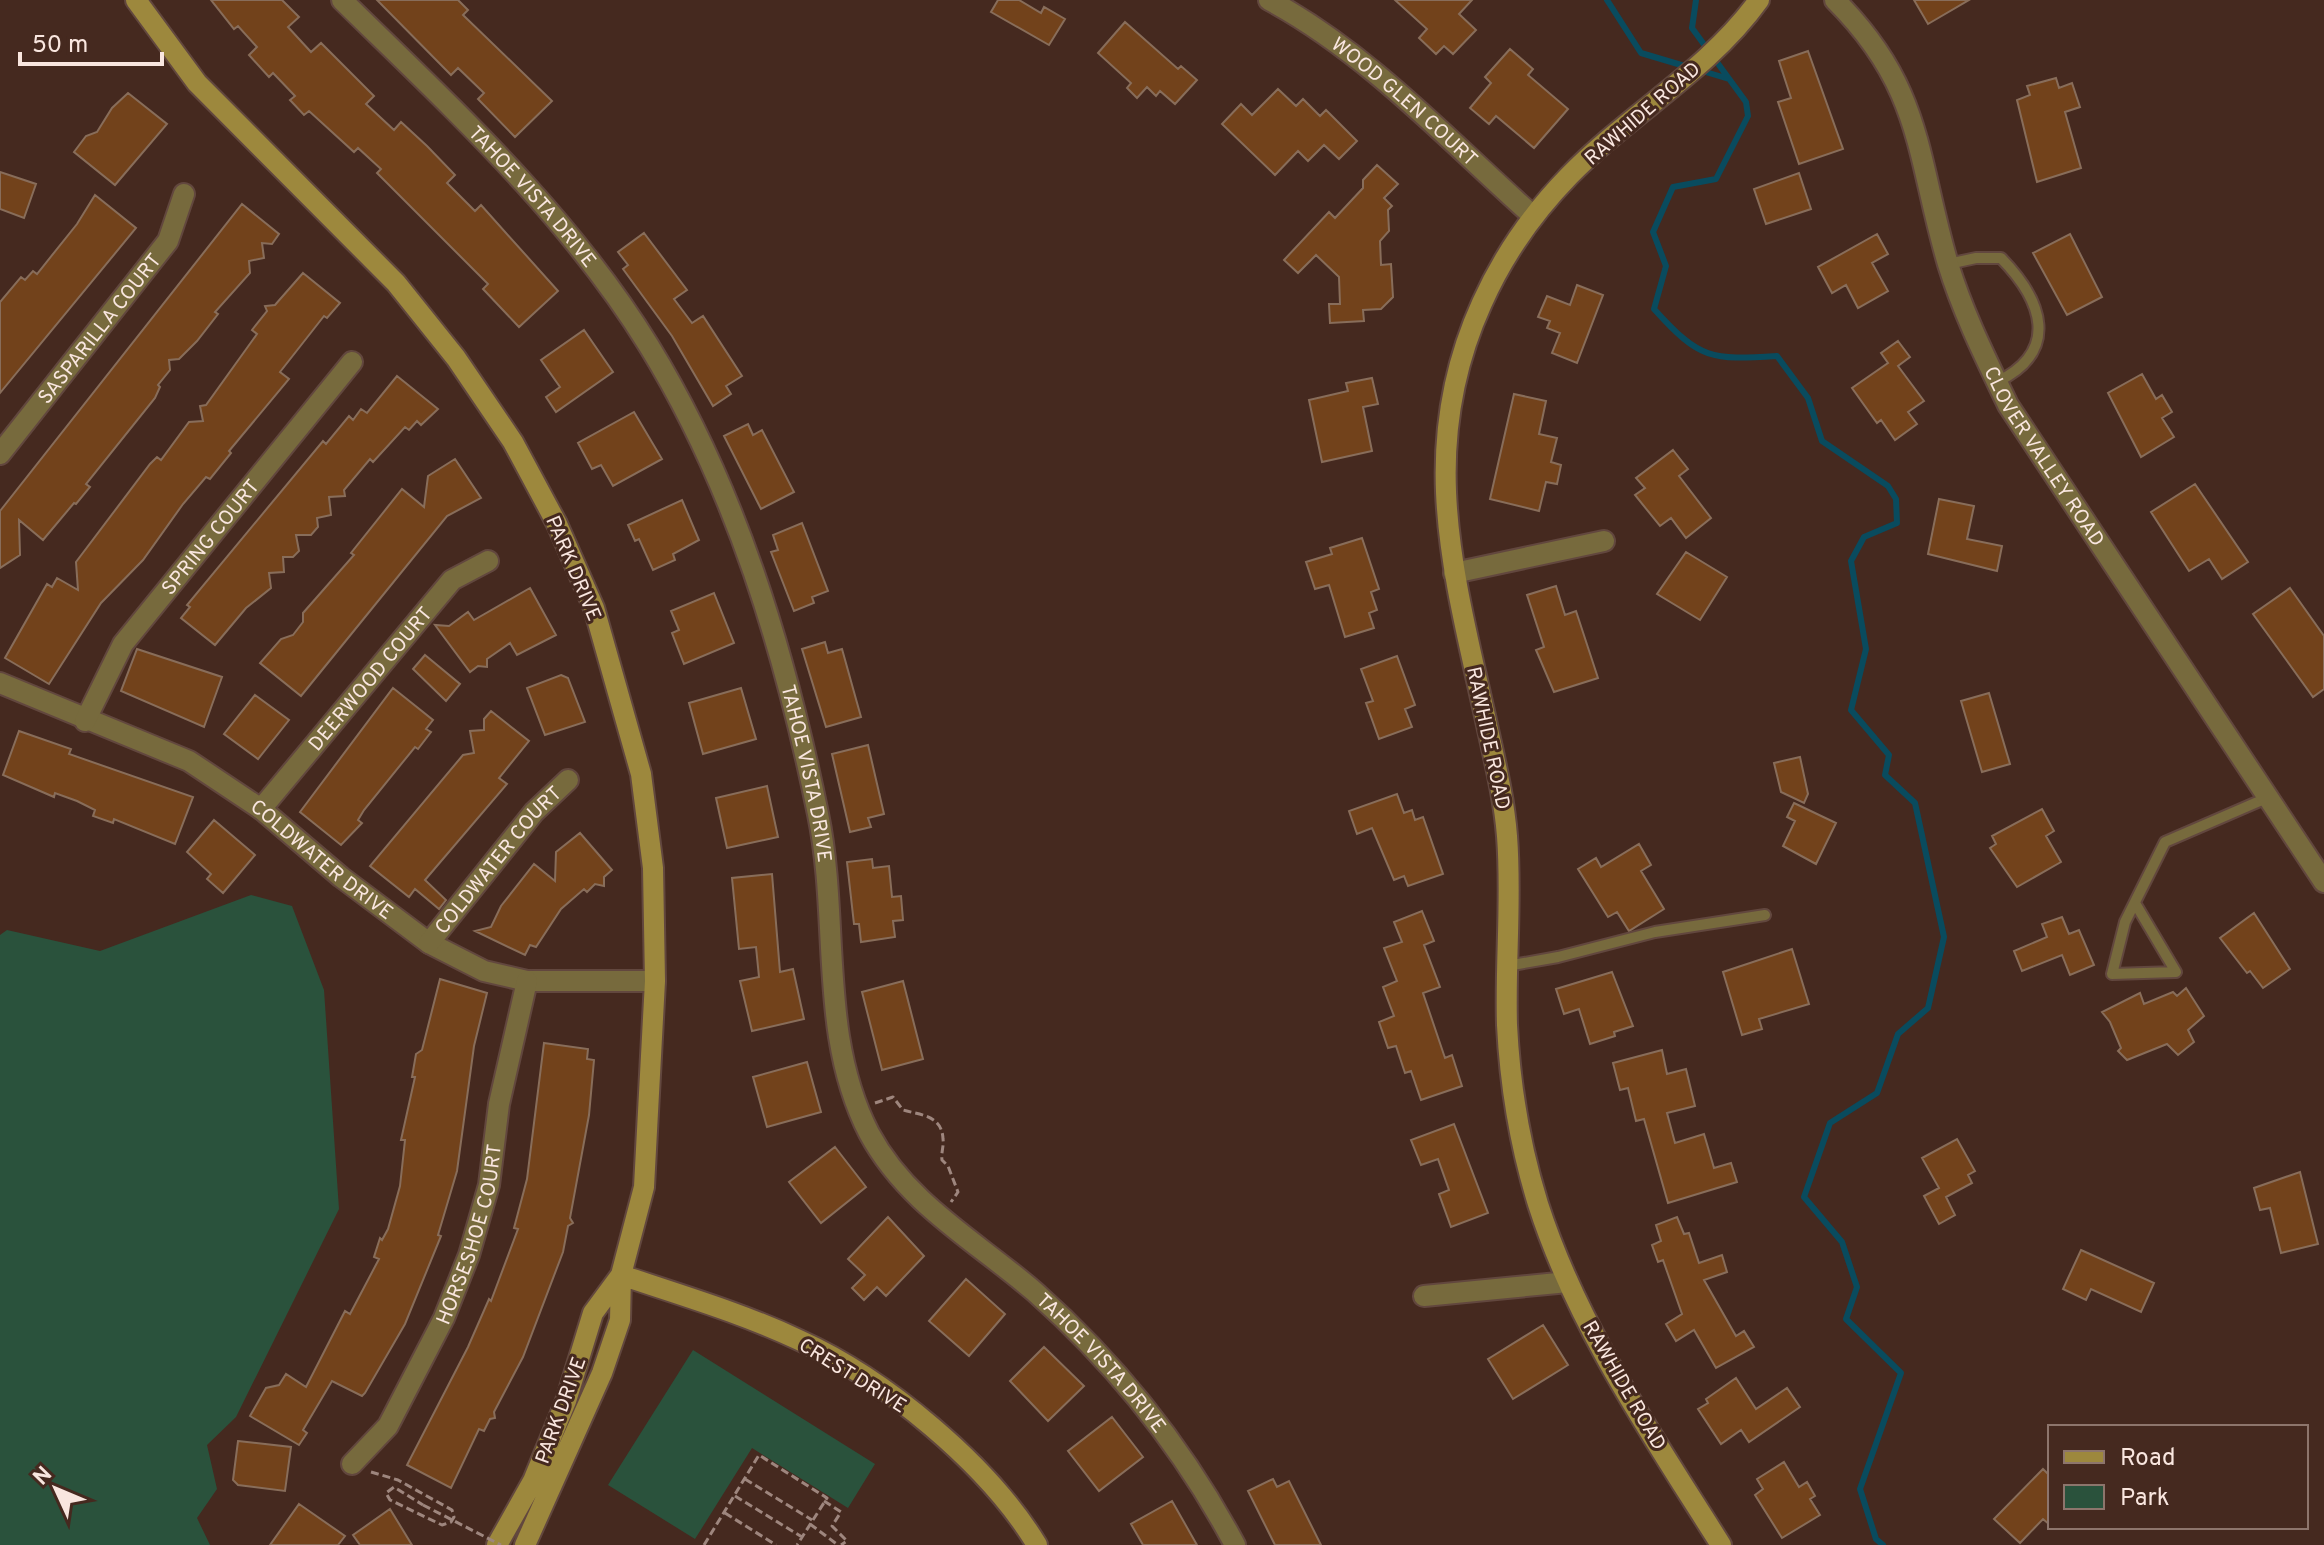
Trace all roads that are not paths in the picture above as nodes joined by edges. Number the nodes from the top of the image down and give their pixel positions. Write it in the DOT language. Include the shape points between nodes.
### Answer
graph roads {
  1 [pos="136,0"];
  2 [pos="342,0"];
  3 [pos="1269,0"];
  4 [pos="1759,0"];
  5 [pos="1835,0"];
  6 [pos="184,194"];
  7 [pos="1533,216"];
  8 [pos="1948,264"];
  9 [pos="352,362"];
  10 [pos="1997,382"];
  11 [pos="0,454"];
  12 [pos="1604,541"];
  13 [pos="488,561"];
  14 [pos="1454,573"];
  15 [pos="0,683"];
  16 [pos="85,721"];
  17 [pos="568,780"];
  18 [pos="2269,797"];
  19 [pos="261,809"];
  20 [pos="2324,882"];
  21 [pos="2135,903"];
  22 [pos="1765,915"];
  23 [pos="429,943"];
  24 [pos="1507,966"];
  25 [pos="527,981"];
  26 [pos="655,981"];
  27 [pos="621,1275"];
  28 [pos="1568,1282"];
  29 [pos="1424,1296"];
  30 [pos="352,1464"];
  31 [pos="499,1545"];
  32 [pos="525,1545"];
  33 [pos="1037,1545"];
  34 [pos="1235,1545"];
  35 [pos="1721,1545"];
  1 -- 26 [label="street, PARK DRIVE" via="197,83 396,283 513,442 557,524 594,608 641,774 653,868"];
  2 -- 34 [label="street, TAHOE VISTA DRIVE" via="524,183 588,260 648,345 701,443 768,616 819,819 837,1023 849,1083 897,1176 936,1215 1031,1289 1119,1377 1165,1432"];
  3 -- 7 [label="street, WOOD GLEN COURT" via="1355,57"];
  4 -- 7 [label="street, RAWHIDE ROAD" via="1724,41 1572,173"];
  5 -- 8 [label="street, CLOVER VALLEY ROAD" via="1884,59 1907,100"];
  6 -- 11 [label="street, SASPARILLA COURT" via="168,241"];
  7 -- 14 [label="street, RAWHIDE ROAD" via="1483,300 1457,373 1444,468 1445,521"];
  8 -- 10 [label="street, CLOVER VALLEY ROAD"];
  8 -- 10 [label="lane" via="2001,258 2033,302 2040,332 2037,347 2019,371"];
  9 -- 16 [label="street, SPRING COURT" via="123,644"];
  10 -- 18 [label="street, CLOVER VALLEY ROAD"];
  12 -- 14 [label="street"];
  13 -- 19 [label="street, DEERWOOD COURT" via="452,580"];
  14 -- 24 [label="street, RAWHIDE ROAD" via="1502,796 1509,868"];
  15 -- 16 [label="street, COLDWATER DRIVE"];
  16 -- 19 [label="street, COLDWATER DRIVE" via="189,761"];
  17 -- 23 [label="street, COLDWATER COURT" via="534,812"];
  18 -- 20 [label="street, CLOVER VALLEY ROAD"];
  18 -- 21 [label="lane" via="2165,842"];
  19 -- 23 [label="street, COLDWATER DRIVE"];
  21 -- 21 [label="lane" via="2112,974 2176,972"];
  22 -- 24 [label="lane" via="1655,932"];
  23 -- 25 [label="street, COLDWATER DRIVE" via="484,971"];
  24 -- 28 [label="street, RAWHIDE ROAD" via="1516,1111 1536,1198"];
  25 -- 26 [label="street, COLDWATER DRIVE"];
  25 -- 30 [label="street, HORSESHOE COURT" via="499,1104 489,1185 469,1255 444,1318 388,1426"];
  26 -- 27 [label="street, PARK DRIVE" via="644,1187"];
  27 -- 31 [label="street, PARK DRIVE" via="593,1313 566,1401"];
  27 -- 32 [label="street, PARK DRIVE" via="620,1320 602,1373"];
  27 -- 33 [label="street, CREST DRIVE" via="801,1340 872,1384 927,1423 983,1476"];
  28 -- 29 [label="street"];
  28 -- 35 [label="street, RAWHIDE ROAD"];
}
